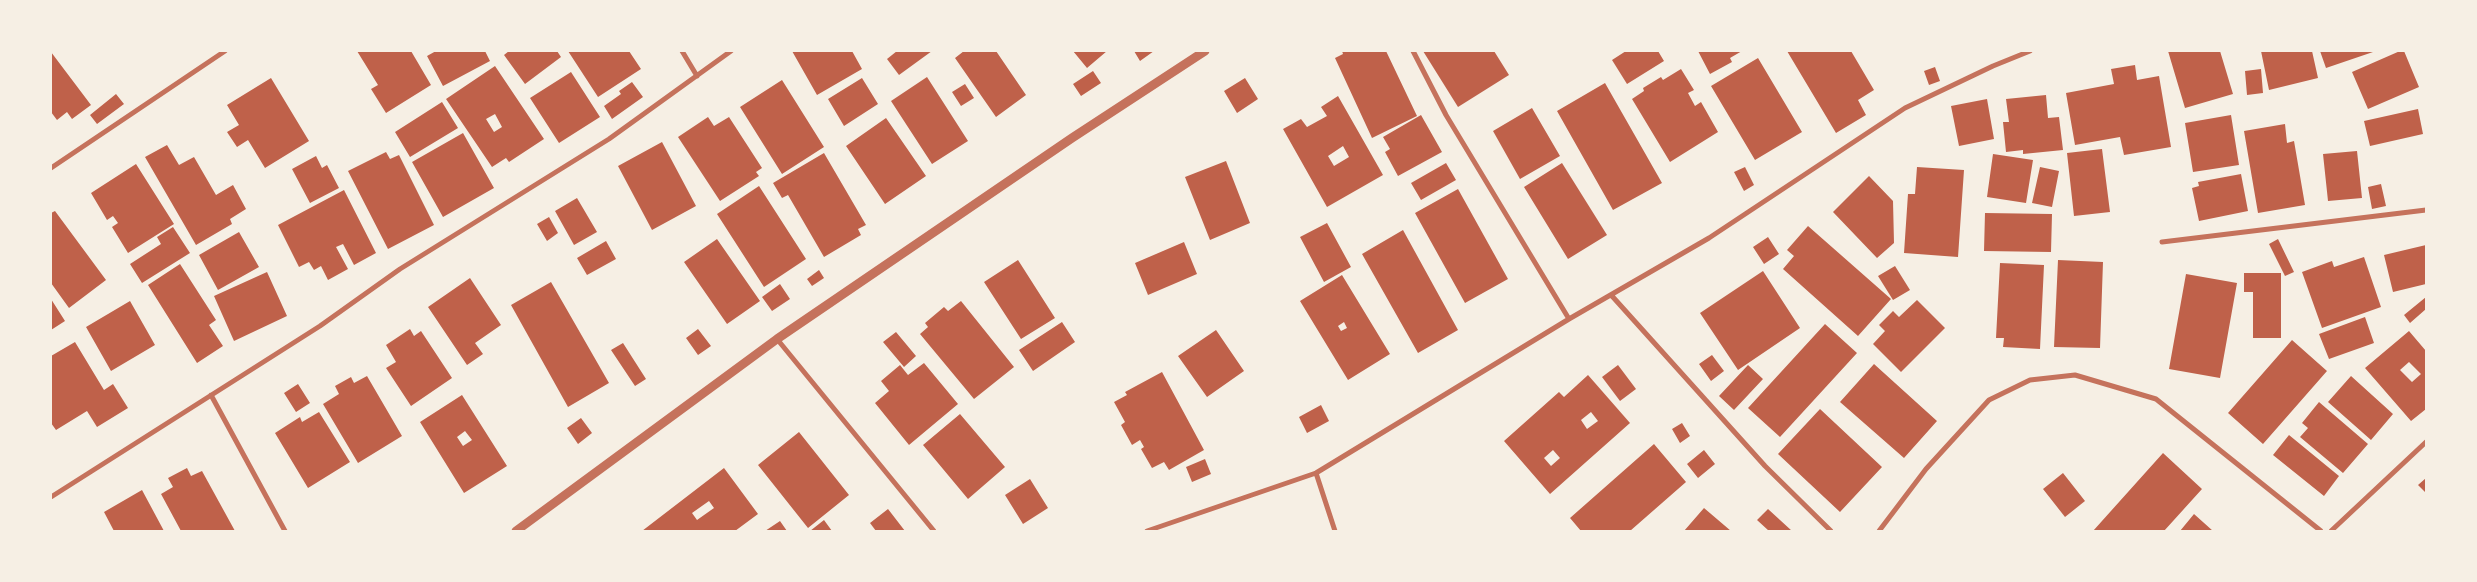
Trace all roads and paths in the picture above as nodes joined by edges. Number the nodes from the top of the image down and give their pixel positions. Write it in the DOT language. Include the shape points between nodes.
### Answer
graph roads {
  1 [pos="225,51"];
  2 [pos="682,51"];
  3 [pos="731,51"];
  4 [pos="1205,51"];
  5 [pos="1413,51"];
  6 [pos="2030,51"];
  7 [pos="697,76"];
  8 [pos="51,168"];
  9 [pos="2426,210"];
  10 [pos="2162,242"];
  11 [pos="1612,296"];
  12 [pos="1569,319"];
  13 [pos="777,339"];
  14 [pos="211,395"];
  15 [pos="2426,442"];
  16 [pos="1316,473"];
  17 [pos="51,497"];
  18 [pos="285,531"];
  19 [pos="516,531"];
  20 [pos="934,531"];
  21 [pos="1147,531"];
  22 [pos="1334,531"];
  23 [pos="1831,531"];
  24 [pos="1879,531"];
  25 [pos="2320,531"];
  26 [pos="2331,531"];
  1 -- 8 [label="street"];
  2 -- 7 [label="street"];
  3 -- 7 [label="street"];
  4 -- 13 [label="street"];
  5 -- 12 [label="street" via="1446,115"];
  6 -- 11 [label="street" via="1905,108 1709,238"];
  7 -- 14 [label="street" via="601,145 400,269 320,326"];
  9 -- 10 [label="street"];
  11 -- 12 [label="street"];
  11 -- 23 [label="street" via="1765,466"];
  12 -- 16 [label="street"];
  13 -- 19 [label="street"];
  13 -- 20 [label="street"];
  14 -- 17 [label="street"];
  14 -- 18 [label="street"];
  15 -- 26 [label="street"];
  16 -- 21 [label="street"];
  16 -- 22 [label="street"];
  24 -- 25 [label="street" via="1926,469 1989,400 2030,380 2075,375 2156,399"];
}
